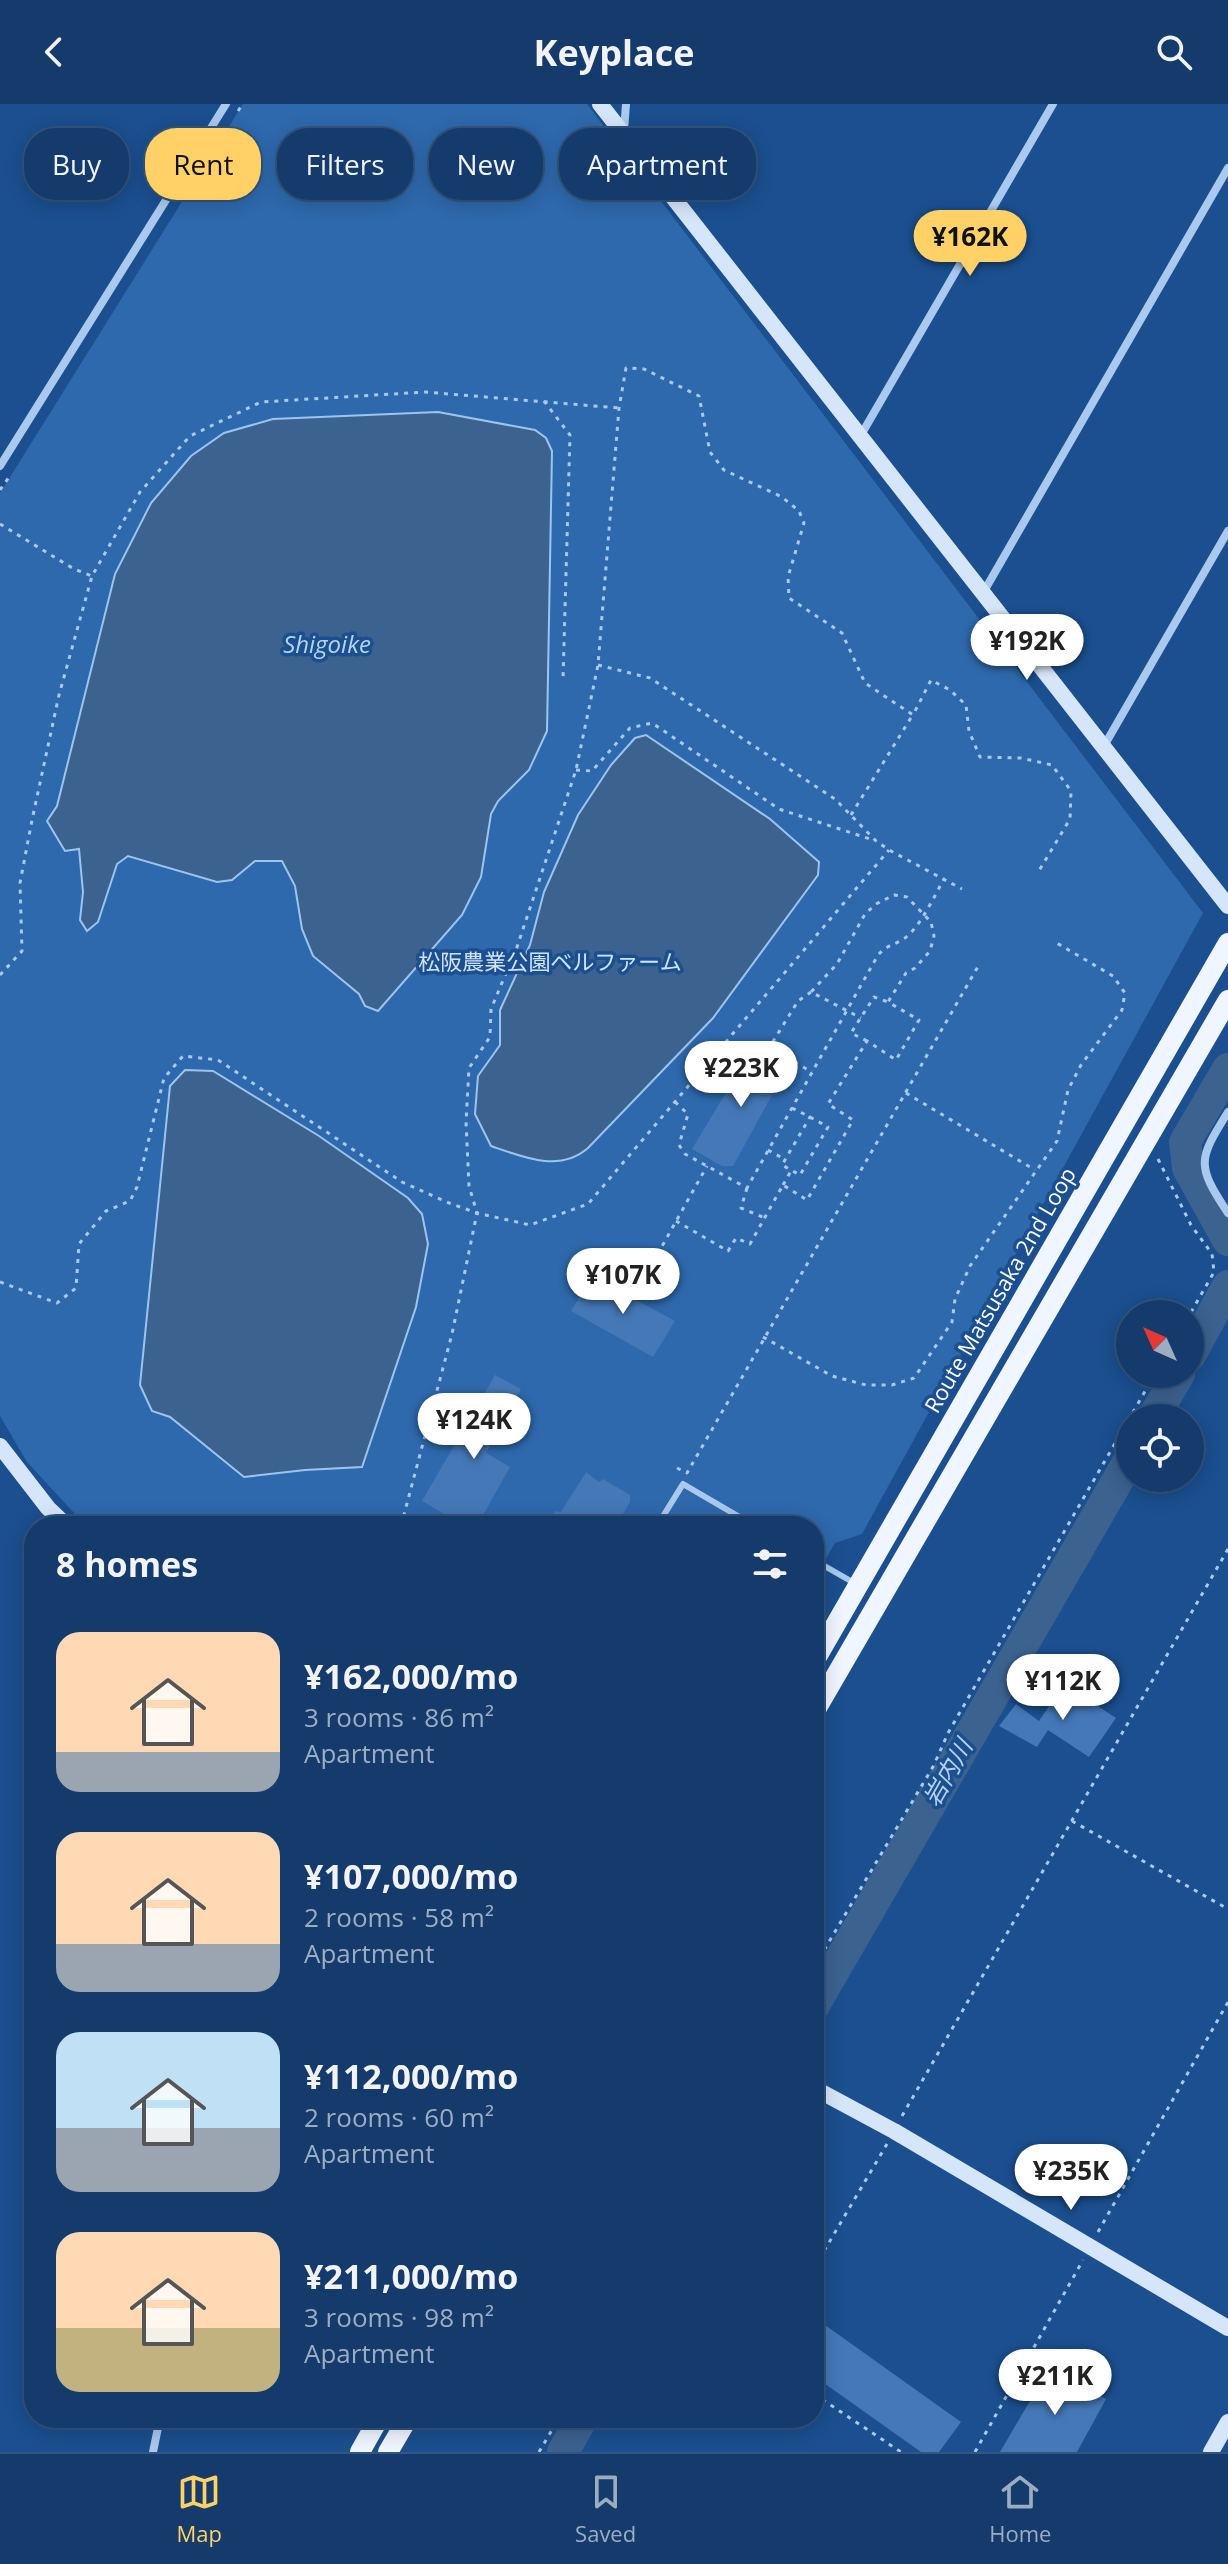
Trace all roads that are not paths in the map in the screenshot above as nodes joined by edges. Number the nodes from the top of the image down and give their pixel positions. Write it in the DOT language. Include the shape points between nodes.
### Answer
graph roads {
  1 [pos="226,104"];
  2 [pos="600,104"];
  3 [pos="626,104"];
  4 [pos="1053,104"];
  5 [pos="618,128"];
  6 [pos="624,128"];
  7 [pos="1228,168"];
  8 [pos="674,200"];
  9 [pos="860,436"];
  10 [pos="0,466"];
  11 [pos="1228,531"];
  12 [pos="983,593"];
  13 [pos="1104,746"];
  14 [pos="1228,906"];
  15 [pos="1228,943"];
  16 [pos="1228,1000"];
  17 [pos="1228,1112"];
  18 [pos="1228,1213"];
  19 [pos="1,1450"];
  20 [pos="56,1516"];
  21 [pos="663,1516"];
  22 [pos="738,1516"];
  23 [pos="824,1566"];
  24 [pos="857,1585"];
  25 [pos="824,1644"];
  26 [pos="824,1696"];
  27 [pos="824,2093"];
  28 [pos="1228,2328"];
  29 [pos="1228,2422"];
  30 [pos="158,2428"];
  31 [pos="373,2428"];
  32 [pos="402,2428"];
  33 [pos="153,2452"];
  34 [pos="360,2452"];
  35 [pos="388,2452"];
  36 [pos="1211,2452"];
  1 -- 10 [label="street"];
  2 -- 5 [label="street"];
  3 -- 6 [label="street"];
  4 -- 9 [label="street"];
  7 -- 12 [label="street"];
  8 -- 9 [label="street"];
  9 -- 12 [label="street"];
  11 -- 13 [label="street"];
  12 -- 13 [label="street"];
  13 -- 14 [label="street"];
  15 -- 24 [label="main road, Route Matsusaka 2nd Loop"];
  16 -- 26 [label="main road"];
  17 -- 18 [label="street" via="1207,1146 1203,1171"];
  19 -- 20 [label="street"];
  21 -- 22 [label="lane" via="683,1484"];
  23 -- 24 [label="lane"];
  24 -- 25 [label="main road, Route Matsusaka 2nd Loop"];
  27 -- 28 [label="street"];
  29 -- 36 [label="street"];
  30 -- 33 [label="street"];
  31 -- 34 [label="main road"];
  32 -- 35 [label="main road"];
}
